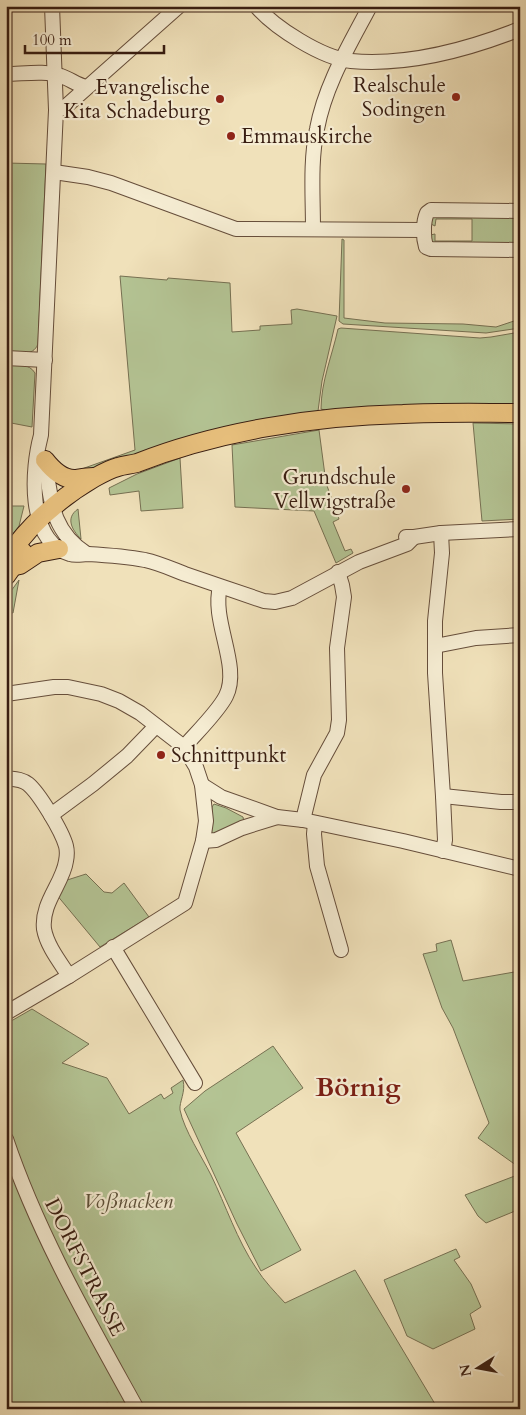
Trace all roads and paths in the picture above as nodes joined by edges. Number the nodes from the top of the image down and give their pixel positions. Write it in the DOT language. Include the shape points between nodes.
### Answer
graph roads {
  1 [pos="52,6"];
  2 [pos="179,6"];
  3 [pos="256,6"];
  4 [pos="370,6"];
  5 [pos="520,29"];
  6 [pos="342,59"];
  7 [pos="6,74"];
  8 [pos="55,75"];
  9 [pos="86,86"];
  10 [pos="56,110"];
  11 [pos="54,172"];
  12 [pos="520,211"];
  13 [pos="313,229"];
  14 [pos="424,230"];
  15 [pos="520,250"];
  16 [pos="6,358"];
  17 [pos="45,360"];
  18 [pos="520,413"];
  19 [pos="41,435"];
  20 [pos="45,460"];
  21 [pos="131,465"];
  22 [pos="96,477"];
  23 [pos="47,518"];
  24 [pos="520,529"];
  25 [pos="441,533"];
  26 [pos="59,549"];
  27 [pos="87,554"];
  28 [pos="8,567"];
  29 [pos="338,572"];
  30 [pos="220,586"];
  31 [pos="520,635"];
  32 [pos="435,646"];
  33 [pos="6,694"];
  34 [pos="156,726"];
  35 [pos="184,747"];
  36 [pos="6,778"];
  37 [pos="202,785"];
  38 [pos="443,796"];
  39 [pos="520,802"];
  40 [pos="51,815"];
  41 [pos="277,817"];
  42 [pos="309,821"];
  43 [pos="203,841"];
  44 [pos="443,851"];
  45 [pos="520,868"];
  46 [pos="113,948"];
  47 [pos="341,950"];
  48 [pos="69,976"];
  49 [pos="6,1013"];
  50 [pos="195,1083"];
  51 [pos="6,1139"];
  52 [pos="137,1409"];
  1 -- 8 [label="street"];
  2 -- 9 [label="street"];
  3 -- 6 [label="street" via="288,34"];
  4 -- 6 [label="street"];
  5 -- 6 [label="street" via="459,49 416,58 395,61"];
  6 -- 13 [label="street" via="325,98 316,130"];
  7 -- 8 [label="street"];
  8 -- 9 [label="street"];
  8 -- 10 [label="street"];
  9 -- 10 [label="street" via="64,108"];
  10 -- 11 [label="street"];
  11 -- 13 [label="street" via="111,182 236,229"];
  11 -- 17 [label="street"];
  12 -- 14 [label="street" via="432,210 427,212"];
  13 -- 14 [label="street"];
  14 -- 15 [label="street" via="426,247 431,249"];
  16 -- 17 [label="street"];
  17 -- 19 [label="street"];
  18 -- 21 [label="main road" via="402,414 314,421 213,440"];
  19 -- 20 [label="street"];
  19 -- 23 [label="street" via="35,490"];
  20 -- 22 [label="main road" via="65,477"];
  20 -- 23 [label="street"];
  21 -- 22 [label="main road"];
  21 -- 23 [label="main road" via="121,475"];
  22 -- 23 [label="main road" via="74,491"];
  23 -- 26 [label="street"];
  23 -- 27 [label="street"];
  23 -- 28 [label="main road"];
  24 -- 25 [label="street"];
  25 -- 29 [label="street" via="406,537 378,547 367,558"];
  25 -- 32 [label="street"];
  26 -- 27 [label="street" via="78,556"];
  26 -- 28 [label="main road" via="38,553 20,565"];
  27 -- 30 [label="street" via="146,560"];
  29 -- 30 [label="street" via="292,598 275,602"];
  29 -- 42 [label="street" via="344,597 337,648 339,720 337,733 314,775"];
  30 -- 35 [label="street" via="218,606 230,687 223,702"];
  31 -- 32 [label="street" via="476,638"];
  32 -- 38 [label="street"];
  33 -- 34 [label="street" via="54,687 81,689 119,701"];
  34 -- 35 [label="street"];
  34 -- 40 [label="street" via="127,756"];
  35 -- 37 [label="street" via="196,766"];
  36 -- 40 [label="street" via="28,784"];
  37 -- 41 [label="street" via="221,797"];
  37 -- 43 [label="street" via="206,821"];
  38 -- 39 [label="street"];
  38 -- 44 [label="street"];
  40 -- 48 [label="street" via="67,852 65,866 44,919 44,929 50,947"];
  41 -- 42 [label="street"];
  41 -- 43 [label="street" via="216,840"];
  42 -- 44 [label="street"];
  42 -- 47 [label="street" via="314,834 317,866"];
  43 -- 46 [label="street" via="185,903"];
  44 -- 45 [label="street"];
  46 -- 48 [label="street"];
  46 -- 50 [label="street"];
  48 -- 49 [label="street"];
  51 -- 52 [label="street, DORFSTRASSE" via="49,1243"];
}
